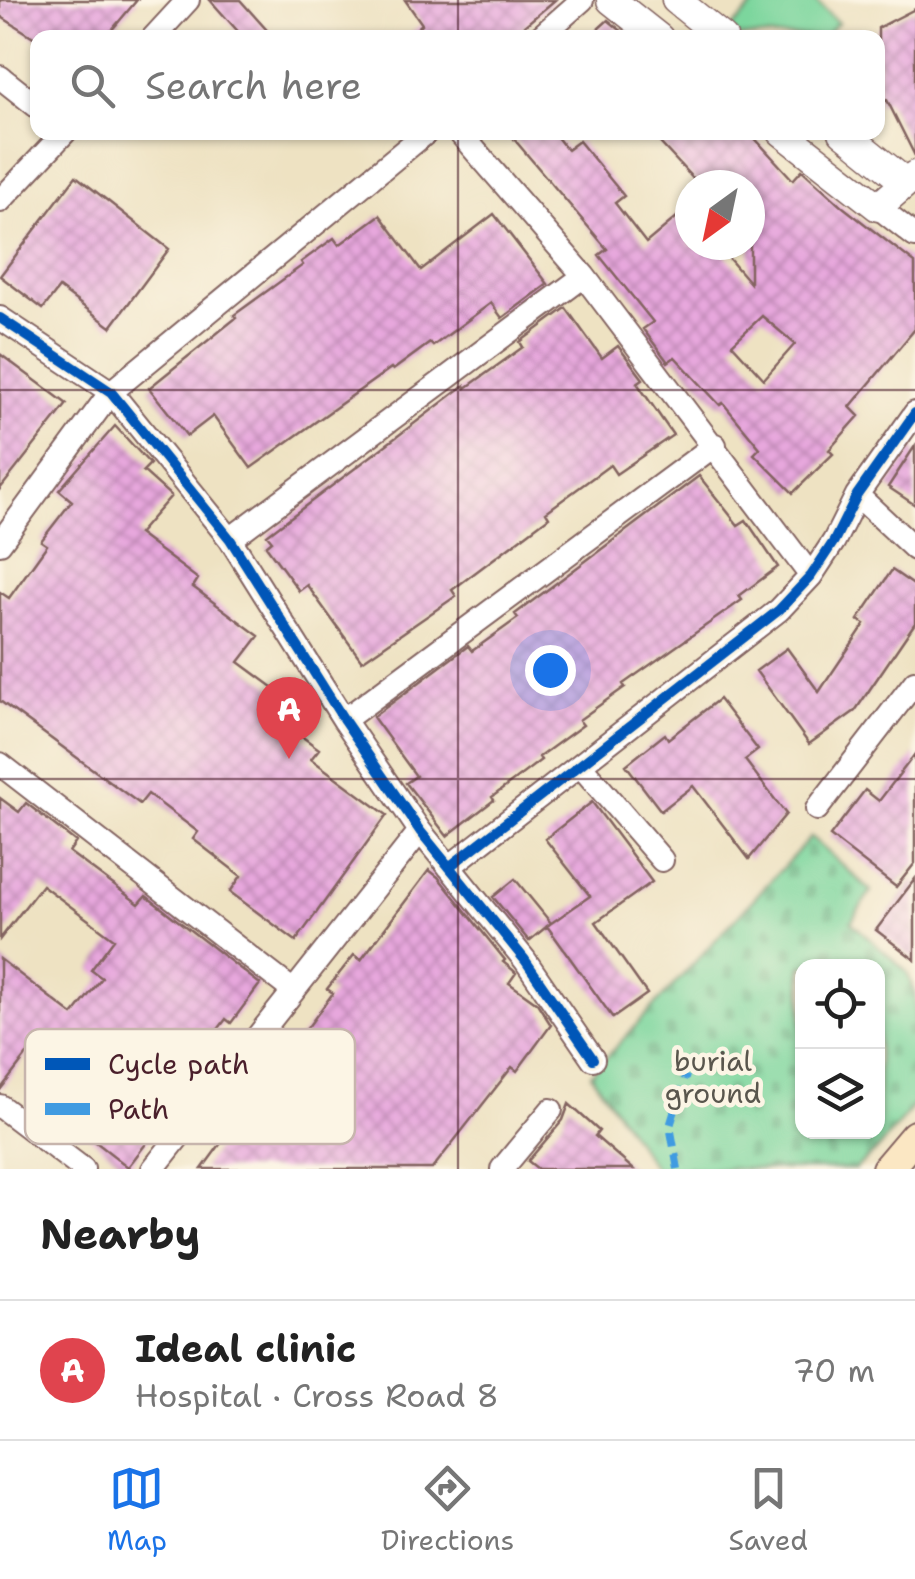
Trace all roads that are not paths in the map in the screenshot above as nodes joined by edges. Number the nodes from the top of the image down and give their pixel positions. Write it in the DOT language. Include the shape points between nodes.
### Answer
graph roads {
  1 [pos="188,0"];
  2 [pos="582,0"];
  3 [pos="611,0"];
  4 [pos="676,0"];
  5 [pos="160,30"];
  6 [pos="548,30"];
  7 [pos="649,30"];
  8 [pos="713,30"];
  9 [pos="0,77"];
  10 [pos="30,101"];
  11 [pos="57,140"];
  12 [pos="417,140"];
  13 [pos="465,140"];
  14 [pos="792,140"];
  15 [pos="853,140"];
  16 [pos="912,182"];
  17 [pos="0,201"];
  18 [pos="878,207"];
  19 [pos="915,236"];
  20 [pos="584,276"];
  21 [pos="0,318"];
  22 [pos="110,392"];
  23 [pos="915,413"];
  24 [pos="715,445"];
  25 [pos="856,494"];
  26 [pos="230,539"];
  27 [pos="0,543"];
  28 [pos="915,549"];
  29 [pos="811,576"];
  30 [pos="915,682"];
  31 [pos="344,720"];
  32 [pos="0,764"];
  33 [pos="580,765"];
  34 [pos="816,809"];
  35 [pos="420,830"];
  36 [pos="662,860"];
  37 [pos="449,867"];
  38 [pos="292,990"];
  39 [pos="261,1029"];
  40 [pos="593,1059"];
  41 [pos="0,1106"];
  42 [pos="551,1110"];
  43 [pos="25,1125"];
  44 [pos="915,1136"];
  45 [pos="50,1144"];
  46 [pos="172,1144"];
  47 [pos="83,1169"];
  48 [pos="152,1169"];
  49 [pos="502,1169"];
  50 [pos="887,1169"];
  1 -- 5 [label="street"];
  2 -- 6 [label="street"];
  3 -- 7 [label="street"];
  4 -- 8 [label="street"];
  9 -- 10 [label="street"];
  11 -- 17 [label="street"];
  12 -- 22 [label="street"];
  13 -- 20 [label="street"];
  14 -- 18 [label="street"];
  15 -- 16 [label="street"];
  16 -- 18 [label="street"];
  18 -- 19 [label="street"];
  20 -- 24 [label="street"];
  20 -- 26 [label="street"];
  21 -- 22 [label="street"];
  22 -- 26 [label="street"];
  22 -- 27 [label="street"];
  23 -- 25 [label="street"];
  24 -- 29 [label="street"];
  24 -- 31 [label="street"];
  25 -- 28 [label="street"];
  25 -- 29 [label="street"];
  26 -- 31 [label="street"];
  29 -- 33 [label="street" via="779,610"];
  30 -- 34 [label="street"];
  31 -- 35 [label="street"];
  32 -- 38 [label="street"];
  33 -- 36 [label="street"];
  33 -- 37 [label="street"];
  35 -- 37 [label="street"];
  35 -- 38 [label="street"];
  37 -- 40 [label="street"];
  38 -- 39 [label="street"];
  41 -- 43 [label="street"];
  42 -- 49 [label="street"];
  44 -- 50 [label="main road"];
  45 -- 47 [label="street"];
  46 -- 48 [label="street"];
}
